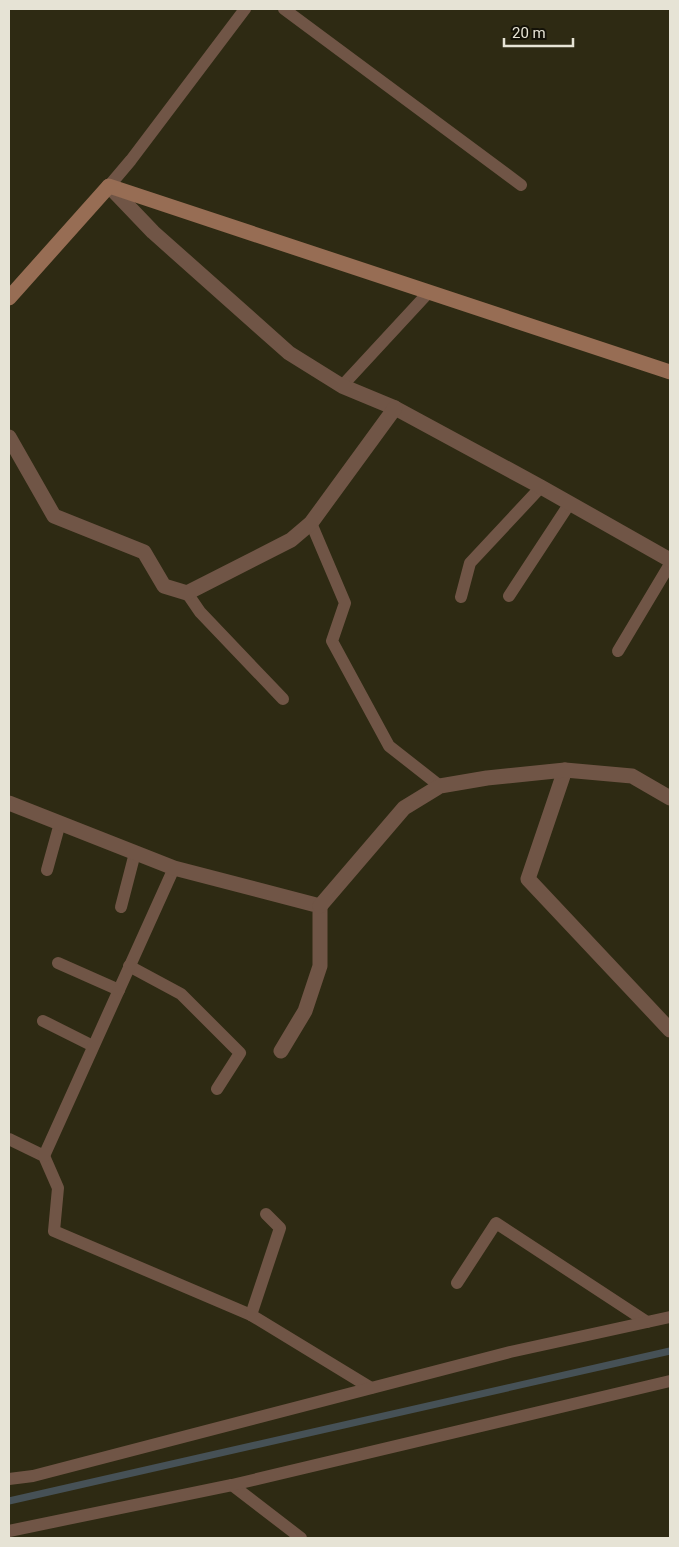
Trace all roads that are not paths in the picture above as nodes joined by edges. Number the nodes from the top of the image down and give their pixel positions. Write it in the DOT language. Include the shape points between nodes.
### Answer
graph roads {
  1 [pos="245,9"];
  2 [pos="284,9"];
  3 [pos="521,185"];
  4 [pos="109,186"];
  5 [pos="429,292"];
  6 [pos="9,298"];
  7 [pos="670,372"];
  8 [pos="342,386"];
  9 [pos="396,408"];
  10 [pos="9,436"];
  11 [pos="541,487"];
  12 [pos="570,503"];
  13 [pos="311,523"];
  14 [pos="670,560"];
  15 [pos="670,564"];
  16 [pos="187,593"];
  17 [pos="510,596"];
  18 [pos="461,598"];
  19 [pos="618,651"];
  20 [pos="283,699"];
  21 [pos="565,770"];
  22 [pos="440,786"];
  23 [pos="670,798"];
  24 [pos="9,803"];
  25 [pos="60,823"];
  26 [pos="135,853"];
  27 [pos="174,868"];
  28 [pos="47,870"];
  29 [pos="320,906"];
  30 [pos="121,907"];
  31 [pos="58,963"];
  32 [pos="129,966"];
  33 [pos="119,990"];
  34 [pos="43,1021"];
  35 [pos="670,1030"];
  36 [pos="93,1046"];
  37 [pos="280,1051"];
  38 [pos="217,1089"];
  39 [pos="9,1139"];
  40 [pos="44,1156"];
  41 [pos="266,1214"];
  42 [pos="457,1283"];
  43 [pos="251,1315"];
  44 [pos="670,1317"];
  45 [pos="647,1322"];
  46 [pos="670,1381"];
  47 [pos="371,1388"];
  48 [pos="9,1479"];
  49 [pos="232,1486"];
  50 [pos="9,1531"];
  51 [pos="301,1538"];
  1 -- 4 [label="lane"];
  2 -- 3 [label="lane"];
  4 -- 5 [label="street"];
  4 -- 6 [label="street"];
  4 -- 8 [label="street" via="153,232 289,353"];
  5 -- 7 [label="street"];
  5 -- 8 [label="lane"];
  8 -- 9 [label="street"];
  9 -- 11 [label="street"];
  9 -- 13 [label="street"];
  10 -- 16 [label="street" via="54,516 144,552 164,586"];
  11 -- 12 [label="street"];
  11 -- 18 [label="lane" via="470,563"];
  12 -- 14 [label="street"];
  12 -- 17 [label="lane"];
  13 -- 16 [label="street" via="290,540"];
  13 -- 22 [label="lane" via="345,603 332,641 389,746"];
  15 -- 19 [label="lane"];
  16 -- 20 [label="lane" via="200,612"];
  21 -- 22 [label="street"];
  21 -- 23 [label="street" via="632,776"];
  21 -- 35 [label="street" via="528,879"];
  22 -- 29 [label="street" via="404,808"];
  24 -- 25 [label="street"];
  25 -- 26 [label="street"];
  25 -- 28 [label="lane"];
  26 -- 27 [label="street"];
  26 -- 30 [label="lane"];
  27 -- 29 [label="street"];
  27 -- 32 [label="lane"];
  29 -- 37 [label="street" via="320,966 305,1011"];
  31 -- 33 [label="lane"];
  32 -- 33 [label="lane"];
  32 -- 38 [label="lane" via="182,994 240,1053"];
  33 -- 36 [label="lane"];
  34 -- 36 [label="lane"];
  36 -- 40 [label="lane"];
  39 -- 40 [label="lane"];
  40 -- 43 [label="lane" via="58,1188 54,1230"];
  41 -- 43 [label="lane" via="280,1228"];
  42 -- 45 [label="lane" via="496,1223"];
  43 -- 47 [label="lane"];
  44 -- 45 [label="lane"];
  45 -- 47 [label="lane" via="510,1352"];
  46 -- 49 [label="lane"];
  47 -- 48 [label="lane" via="33,1476"];
  49 -- 50 [label="lane"];
  49 -- 51 [label="lane"];
}
